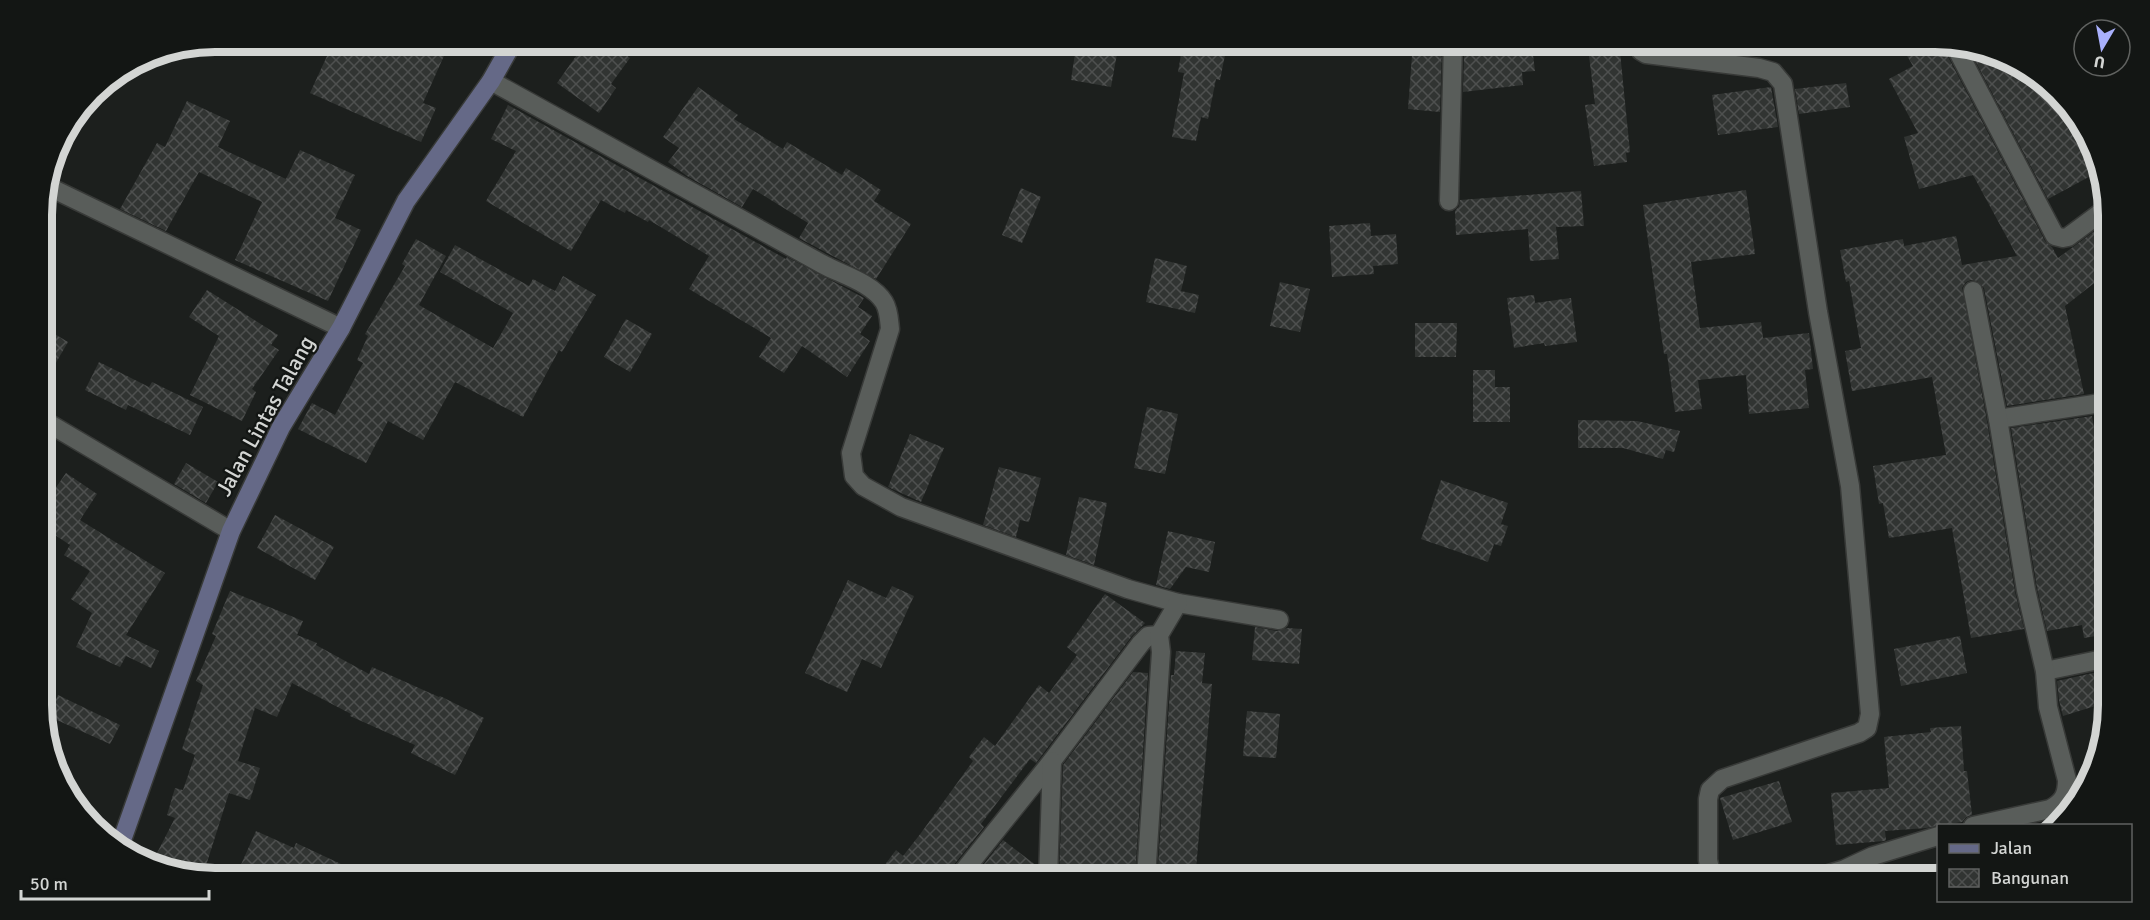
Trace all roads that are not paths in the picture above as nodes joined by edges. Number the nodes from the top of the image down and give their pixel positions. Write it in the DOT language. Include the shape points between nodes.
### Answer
graph roads {
  1 [pos="507,52"];
  2 [pos="1453,52"];
  3 [pos="1643,52"];
  4 [pos="1960,55"];
  5 [pos="491,81"];
  6 [pos="55,190"];
  7 [pos="1449,201"];
  8 [pos="2098,214"];
  9 [pos="1973,291"];
  10 [pos="342,328"];
  11 [pos="2098,403"];
  12 [pos="1998,419"];
  13 [pos="53,426"];
  14 [pos="231,531"];
  15 [pos="1178,603"];
  16 [pos="1279,620"];
  17 [pos="1159,635"];
  18 [pos="2098,659"];
  19 [pos="2045,671"];
  20 [pos="1052,761"];
  21 [pos="1984,824"];
  22 [pos="1937,836"];
  23 [pos="123,838"];
  24 [pos="1147,867"];
  25 [pos="1710,867"];
  26 [pos="1849,867"];
  27 [pos="966,868"];
  28 [pos="1048,868"];
  1 -- 5 [label="street, Jalan Lintas Talang"];
  2 -- 7 [label="street"];
  3 -- 25 [label="street" via="1759,68 1773,72 1783,84 1850,486 1870,714 1867,728 1859,733 1722,779 1710,790"];
  4 -- 8 [label="street" via="2051,233 2059,238 2068,237"];
  5 -- 10 [label="street, Jalan Lintas Talang" via="406,201"];
  5 -- 15 [label="street" via="871,288 885,302 890,329 851,453 854,476 863,486 901,507 1128,589"];
  6 -- 10 [label="street"];
  9 -- 12 [label="street"];
  10 -- 14 [label="street, Jalan Lintas Talang" via="281,427"];
  11 -- 12 [label="street"];
  12 -- 19 [label="street" via="2026,590"];
  13 -- 14 [label="street"];
  14 -- 23 [label="street, Jalan Lintas Talang"];
  15 -- 16 [label="street"];
  15 -- 17 [label="street"];
  17 -- 20 [label="street" via="1148,636 1141,643"];
  17 -- 24 [label="street"];
  18 -- 19 [label="street"];
  19 -- 21 [label="street" via="2048,707 2067,790 2060,804 2050,809"];
  20 -- 27 [label="street"];
  20 -- 28 [label="street"];
  22 -- 26 [label="street"];
}
